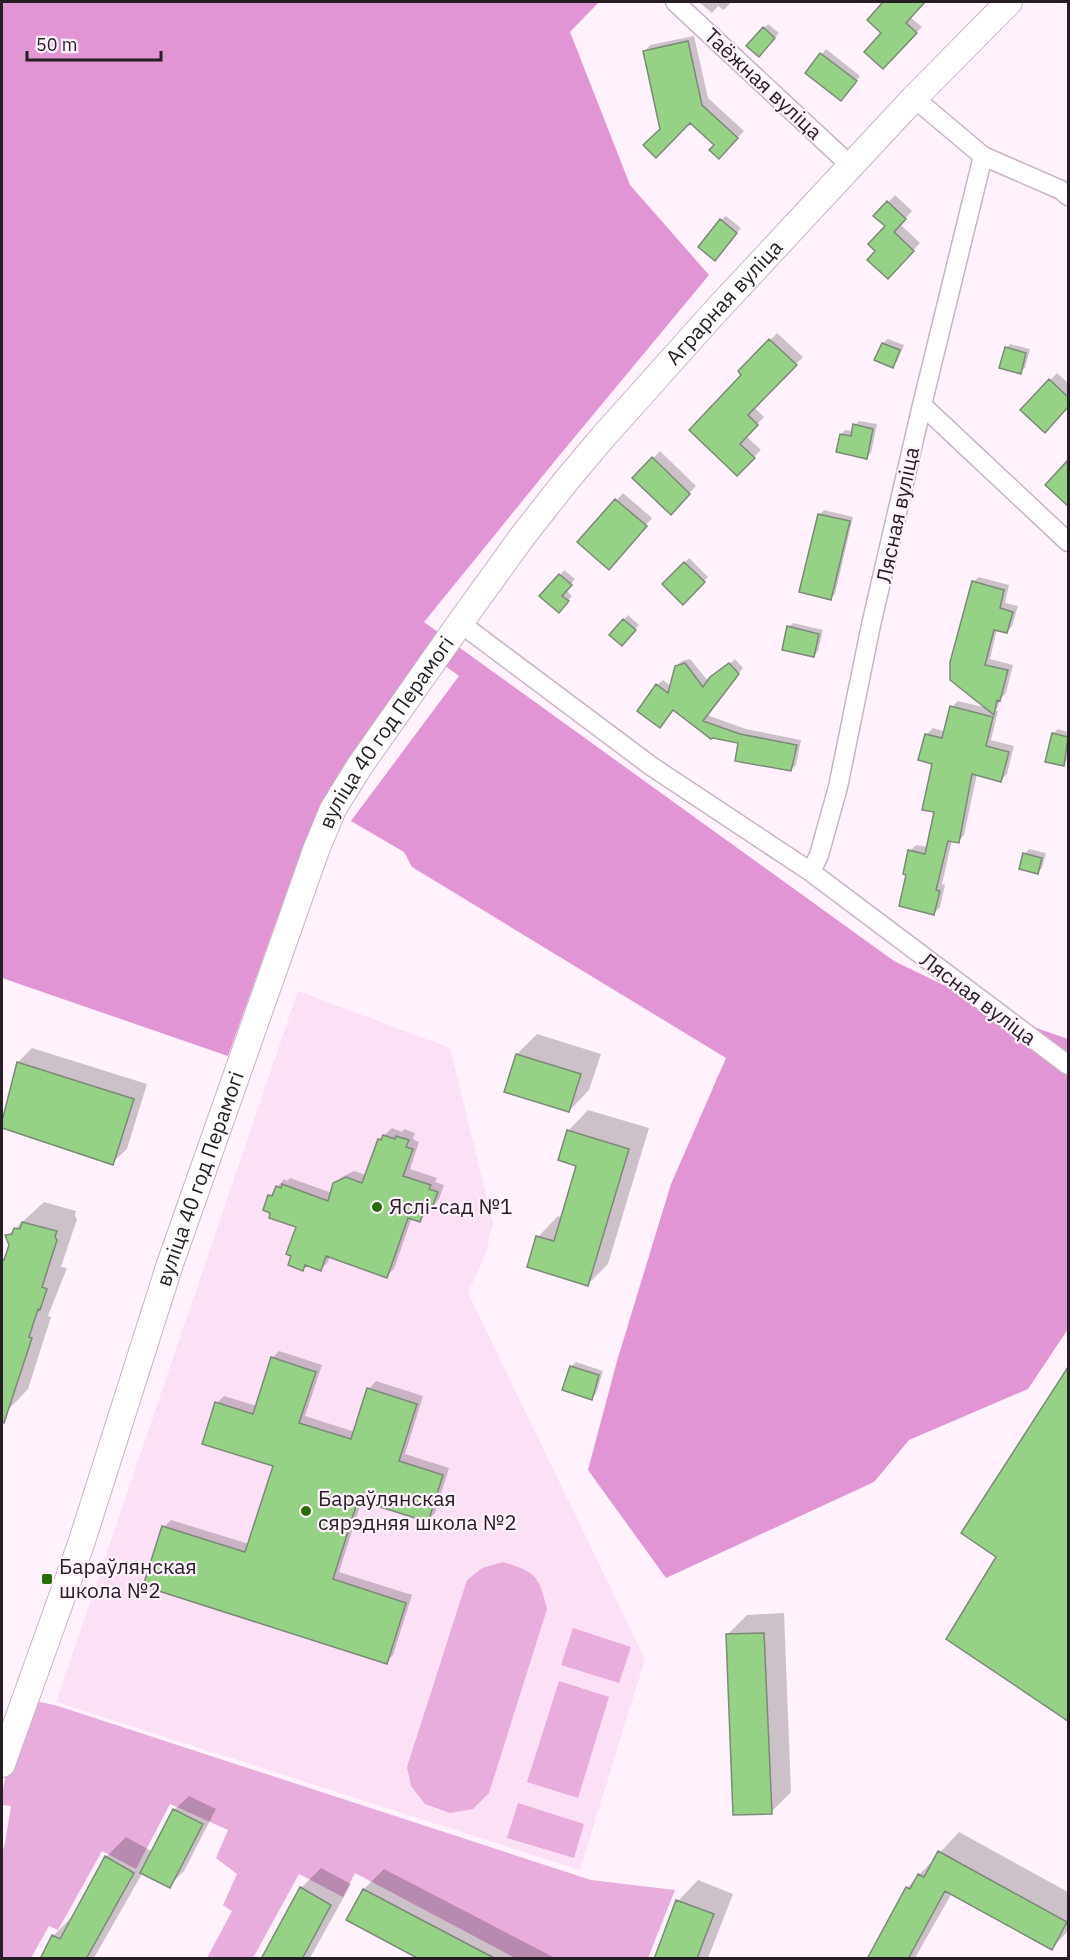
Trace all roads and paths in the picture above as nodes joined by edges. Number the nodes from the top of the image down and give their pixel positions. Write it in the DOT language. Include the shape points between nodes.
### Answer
graph roads {
  1 [pos="675,2"];
  2 [pos="1009,2"];
  3 [pos="914,98"];
  4 [pos="983,156"];
  5 [pos="851,166"];
  6 [pos="1068,196"];
  7 [pos="922,405"];
  8 [pos="1068,542"];
  9 [pos="460,623"];
  10 [pos="811,872"];
  11 [pos="1064,1063"];
  12 [pos="2,1764"];
  1 -- 5 [label="street, Таёжная вуліца"];
  2 -- 3 [label="street, Аграрная вуліца"];
  3 -- 4 [label="street"];
  3 -- 5 [label="street, Аграрная вуліца"];
  4 -- 6 [label="street"];
  4 -- 7 [label="street, Лясная вуліца"];
  5 -- 9 [label="street, Аграрная вуліца" via="603,437 522,537"];
  7 -- 8 [label="street"];
  7 -- 10 [label="street, Лясная вуліца" via="838,787"];
  9 -- 10 [label="street, Лясная вуліца" via="651,766"];
  9 -- 12 [label="street, вуліца 40 год Перамогі" via="359,767 333,809 316,850 170,1264 81,1544"];
  10 -- 11 [label="street, Лясная вуліца"];
}
